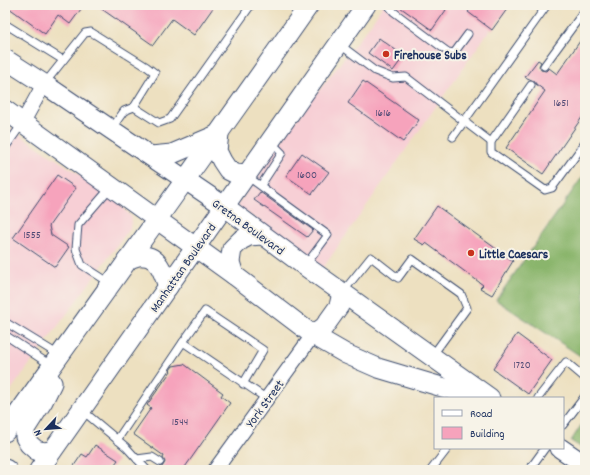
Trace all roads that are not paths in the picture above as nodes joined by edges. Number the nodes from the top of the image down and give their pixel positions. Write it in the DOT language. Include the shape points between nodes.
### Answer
graph roads {
  1 [pos="251,5"];
  2 [pos="309,5"];
  3 [pos="366,5"];
  4 [pos="388,5"];
  5 [pos="547,5"];
  6 [pos="585,10"];
  7 [pos="5,24"];
  8 [pos="468,34"];
  9 [pos="339,44"];
  10 [pos="5,59"];
  11 [pos="63,60"];
  12 [pos="544,66"];
  13 [pos="44,84"];
  14 [pos="531,85"];
  15 [pos="134,107"];
  16 [pos="5,110"];
  17 [pos="464,121"];
  18 [pos="23,122"];
  19 [pos="111,129"];
  20 [pos="219,134"];
  21 [pos="453,137"];
  22 [pos="491,142"];
  23 [pos="585,142"];
  24 [pos="5,148"];
  25 [pos="151,156"];
  26 [pos="185,179"];
  27 [pos="253,180"];
  28 [pos="111,186"];
  29 [pos="224,206"];
  30 [pos="157,219"];
  31 [pos="262,235"];
  32 [pos="196,248"];
  33 [pos="127,260"];
  34 [pos="305,266"];
  35 [pos="234,275"];
  36 [pos="111,283"];
  37 [pos="168,287"];
  38 [pos="342,293"];
  39 [pos="5,322"];
  40 [pos="5,335"];
  41 [pos="313,335"];
  42 [pos="183,342"];
  43 [pos="431,356"];
  44 [pos="54,364"];
  45 [pos="585,378"];
  46 [pos="243,384"];
  47 [pos="585,396"];
  48 [pos="471,397"];
  49 [pos="489,397"];
  50 [pos="539,397"];
  51 [pos="267,399"];
  52 [pos="81,410"];
  53 [pos="564,424"];
  54 [pos="5,432"];
  55 [pos="117,440"];
  56 [pos="447,449"];
  57 [pos="544,449"];
  58 [pos="561,449"];
  59 [pos="137,459"];
  60 [pos="160,462"];
  61 [pos="48,463"];
  62 [pos="585,465"];
  63 [pos="147,470"];
  64 [pos="215,470"];
  65 [pos="431,470"];
  66 [pos="530,470"];
  1 -- 15 [label="lane" via="170,119 159,123"];
  2 -- 20 [label="street"];
  3 -- 9 [label="street, Manhattan Boulevard"];
  4 -- 8 [label="lane" via="448,52 454,53"];
  5 -- 17 [label="lane"];
  6 -- 12 [label="lane"];
  7 -- 11 [label="lane"];
  9 -- 17 [label="lane" via="375,71 393,78 406,77"];
  9 -- 27 [label="street, Manhattan Boulevard" via="270,141"];
  10 -- 13 [label="street, Gretna Boulevard"];
  11 -- 13 [label="lane"];
  11 -- 15 [label="lane" via="85,33 91,32 147,67 155,74"];
  13 -- 18 [label="street"];
  13 -- 19 [label="street, Gretna Boulevard"];
  14 -- 22 [label="lane"];
  15 -- 19 [label="lane" via="124,111"];
  16 -- 18 [label="street"];
  17 -- 21 [label="lane"];
  17 -- 22 [label="lane"];
  18 -- 24 [label="lane"];
  18 -- 28 [label="street"];
  19 -- 25 [label="street, Gretna Boulevard"];
  20 -- 25 [label="street" via="172,154"];
  20 -- 26 [label="street"];
  20 -- 27 [label="street" via="217,151 222,162 228,170"];
  22 -- 23 [label="lane" via="491,152 546,190 552,188"];
  25 -- 26 [label="street, Gretna Boulevard"];
  26 -- 29 [label="street, Gretna Boulevard"];
  26 -- 30 [label="street"];
  27 -- 29 [label="street, Manhattan Boulevard"];
  27 -- 34 [label="lane" via="328,235"];
  28 -- 30 [label="street"];
  28 -- 36 [label="lane" via="78,225 76,249 82,265"];
  29 -- 31 [label="street, Gretna Boulevard"];
  29 -- 32 [label="street, Manhattan Boulevard"];
  30 -- 32 [label="street"];
  30 -- 33 [label="street"];
  31 -- 34 [label="street, Gretna Boulevard"];
  31 -- 35 [label="street" via="249,236 232,249 230,262"];
  32 -- 35 [label="street"];
  32 -- 37 [label="street, Manhattan Boulevard"];
  33 -- 36 [label="street"];
  33 -- 37 [label="street" via="150,257 162,268"];
  34 -- 38 [label="street, Gretna Boulevard"];
  35 -- 41 [label="street"];
  36 -- 44 [label="street"];
  37 -- 52 [label="street, Manhattan Boulevard"];
  38 -- 41 [label="street" via="339,306 324,327"];
  38 -- 43 [label="street, Gretna Boulevard"];
  38 -- 43 [label="lane" via="371,257 398,278 412,259 462,294 467,308"];
  39 -- 44 [label="lane"];
  40 -- 44 [label="lane"];
  41 -- 48 [label="street" via="346,354 378,368"];
  41 -- 51 [label="street, York Street"];
  42 -- 46 [label="lane"];
  42 -- 46 [label="lane" via="205,311 263,350"];
  42 -- 55 [label="lane"];
  43 -- 49 [label="street, Gretna Boulevard"];
  44 -- 54 [label="street"];
  44 -- 61 [label="street" via="52,383 44,401 25,429 25,437 29,444 43,452"];
  45 -- 50 [label="lane" via="566,362"];
  46 -- 51 [label="lane"];
  47 -- 53 [label="lane"];
  51 -- 64 [label="street, York Street"];
  52 -- 55 [label="lane"];
  52 -- 61 [label="street, Manhattan Boulevard"];
  55 -- 59 [label="lane"];
  56 -- 65 [label="lane"];
  57 -- 66 [label="lane"];
  58 -- 62 [label="street"];
  59 -- 60 [label="lane" via="152,457"];
  59 -- 63 [label="lane"];
}
